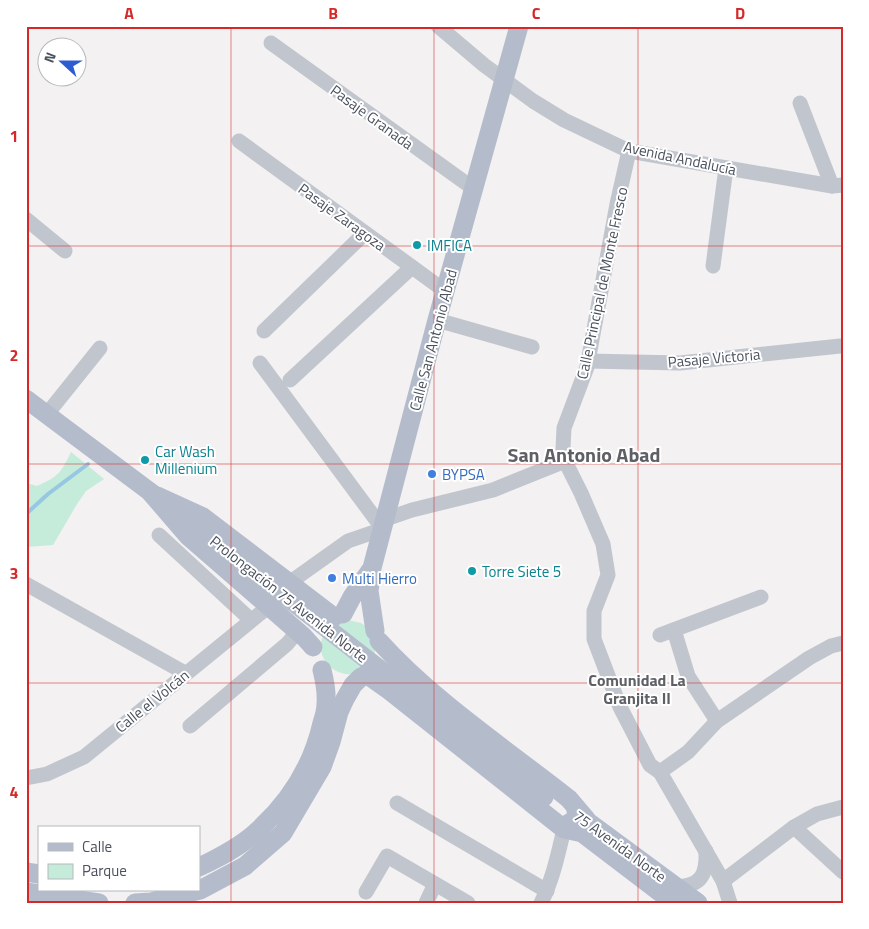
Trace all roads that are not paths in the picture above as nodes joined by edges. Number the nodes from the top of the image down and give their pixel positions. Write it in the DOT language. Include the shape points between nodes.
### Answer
graph roads {
  1 [pos="438,26"];
  2 [pos="519,26"];
  3 [pos="271,43"];
  4 [pos="504,80"];
  5 [pos="800,103"];
  6 [pos="239,141"];
  7 [pos="630,151"];
  8 [pos="726,168"];
  9 [pos="838,185"];
  10 [pos="474,189"];
  11 [pos="26,219"];
  12 [pos="365,233"];
  13 [pos="65,251"];
  14 [pos="713,266"];
  15 [pos="412,267"];
  16 [pos="445,291"];
  17 [pos="437,320"];
  18 [pos="264,331"];
  19 [pos="840,346"];
  20 [pos="532,347"];
  21 [pos="100,348"];
  22 [pos="588,360"];
  23 [pos="260,363"];
  24 [pos="290,380"];
  25 [pos="26,399"];
  26 [pos="47,414"];
  27 [pos="565,461"];
  28 [pos="151,493"];
  29 [pos="384,524"];
  30 [pos="159,535"];
  31 [pos="372,568"];
  32 [pos="289,583"];
  33 [pos="26,584"];
  34 [pos="761,598"];
  35 [pos="268,607"];
  36 [pos="338,615"];
  37 [pos="251,620"];
  38 [pos="298,632"];
  39 [pos="377,636"];
  40 [pos="843,644"];
  41 [pos="313,646"];
  42 [pos="322,670"];
  43 [pos="185,674"];
  44 [pos="364,676"];
  45 [pos="717,721"];
  46 [pos="190,726"];
  47 [pos="660,772"];
  48 [pos="26,778"];
  49 [pos="547,799"];
  50 [pos="397,803"];
  51 [pos="843,807"];
  52 [pos="576,827"];
  53 [pos="794,827"];
  54 [pos="706,851"];
  55 [pos="200,866"];
  56 [pos="843,872"];
  57 [pos="723,881"];
  58 [pos="436,884"];
  59 [pos="200,890"];
  60 [pos="26,892"];
  61 [pos="192,892"];
  62 [pos="366,892"];
  63 [pos="675,895"];
  64 [pos="544,897"];
  65 [pos="99,903"];
  66 [pos="136,903"];
  67 [pos="426,903"];
  68 [pos="468,903"];
  69 [pos="698,903"];
  70 [pos="730,903"];
  1 -- 4 [label="street, Avenida Andalucía"];
  2 -- 4 [label="main road, Calle San Antonio Abad"];
  3 -- 10 [label="street, Pasaje Granada"];
  4 -- 7 [label="street, Avenida Andalucía" via="564,120"];
  4 -- 10 [label="main road, Calle San Antonio Abad"];
  5 -- 9 [label="street"];
  6 -- 12 [label="street, Pasaje Zaragoza"];
  7 -- 8 [label="street, Avenida Andalucía"];
  7 -- 22 [label="street, Calle Principal de Monte Fresco"];
  8 -- 9 [label="street, Avenida Andalucía"];
  8 -- 14 [label="street"];
  10 -- 16 [label="main road, Calle San Antonio Abad"];
  11 -- 13 [label="street"];
  12 -- 15 [label="street, Pasaje Zaragoza"];
  12 -- 18 [label="street"];
  15 -- 16 [label="street, Pasaje Zaragoza"];
  15 -- 24 [label="street"];
  16 -- 17 [label="main road, Calle San Antonio Abad"];
  17 -- 20 [label="street"];
  17 -- 29 [label="main road, Calle San Antonio Abad"];
  19 -- 22 [label="street, Pasaje Victoria" via="680,363"];
  21 -- 26 [label="street"];
  22 -- 27 [label="street, Calle Principal de Monte Fresco" via="564,428"];
  23 -- 29 [label="street"];
  25 -- 26 [label="main road, Prolongación 75 Avenida Norte"];
  26 -- 28 [label="main road, Prolongación 75 Avenida Norte"];
  27 -- 29 [label="street" via="492,490 412,510"];
  27 -- 47 [label="street, Calle Principal de Monte Fresco" via="603,544 608,575 594,611 594,638 620,707 650,765"];
  28 -- 32 [label="main road" via="203,517"];
  28 -- 35 [label="main road" via="188,536"];
  28 -- 49 [label="main road, Prolongación 75 Avenida Norte, bridge"];
  29 -- 31 [label="main road, Calle San Antonio Abad"];
  29 -- 32 [label="street" via="348,541"];
  30 -- 37 [label="street"];
  31 -- 36 [label="main road, Calle San Antonio Abad"];
  31 -- 39 [label="main road, Calle San Antonio Abad" via="369,591"];
  32 -- 36 [label="main road"];
  33 -- 43 [label="street"];
  34 -- 45 [label="street" via="667,632 688,676"];
  35 -- 37 [label="street, Calle el Volcán"];
  35 -- 38 [label="main road"];
  36 -- 39 [label="main road" via="362,618"];
  36 -- 41 [label="main road" via="319,628"];
  37 -- 43 [label="street, Calle el Volcán"];
  38 -- 41 [label="main road"];
  38 -- 46 [label="street"];
  39 -- 44 [label="main road" via="379,652 376,662"];
  39 -- 52 [label="main road" via="397,661 436,696 569,799"];
  40 -- 45 [label="street" via="831,646 809,658"];
  41 -- 42 [label="main road"];
  42 -- 44 [label="main road" via="345,681"];
  42 -- 55 [label="main road" via="326,706 319,739 305,773 281,807 254,834"];
  43 -- 48 [label="street, Calle el Volcán" via="84,757 47,774"];
  44 -- 52 [label="main road" via="397,696"];
  44 -- 59 [label="main road" via="353,685 345,699 322,767 283,832 245,866"];
  45 -- 47 [label="street" via="688,752"];
  47 -- 54 [label="street, Calle Principal de Monte Fresco"];
  49 -- 52 [label="main road, 75 Avenida Norte"];
  50 -- 64 [label="street"];
  51 -- 53 [label="street" via="818,814"];
  52 -- 63 [label="main road, 75 Avenida Norte"];
  52 -- 64 [label="street" via="558,860"];
  53 -- 56 [label="street"];
  53 -- 57 [label="street"];
  54 -- 57 [label="street, Calle Principal de Monte Fresco"];
  54 -- 63 [label="street" via="705,872 695,883"];
  57 -- 70 [label="street, Calle Principal de Monte Fresco"];
  58 -- 62 [label="street" via="386,856"];
  58 -- 67 [label="street"];
  58 -- 68 [label="street"];
  60 -- 65 [label="main road"];
  61 -- 66 [label="main road"];
  63 -- 69 [label="main road, 75 Avenida Norte"];
}
